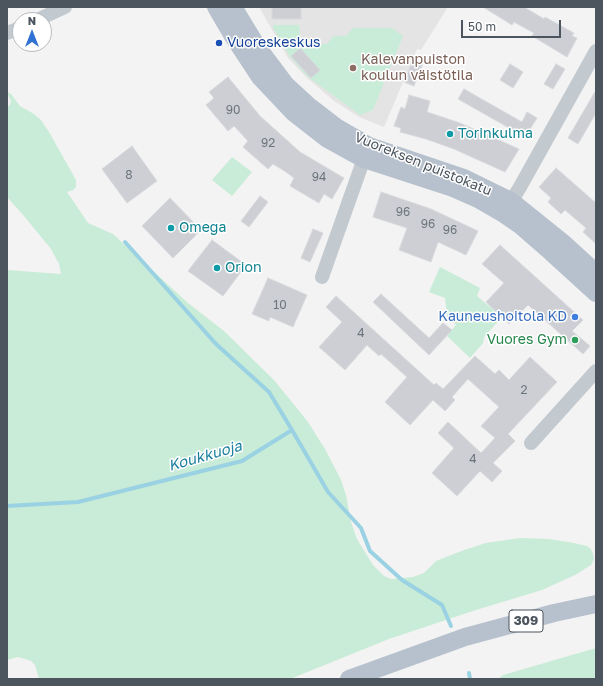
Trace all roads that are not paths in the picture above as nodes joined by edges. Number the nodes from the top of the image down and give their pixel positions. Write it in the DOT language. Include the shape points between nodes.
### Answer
graph roads {
  1 [pos="65,7"];
  2 [pos="216,7"];
  3 [pos="233,7"];
  4 [pos="52,13"];
  5 [pos="595,53"];
  6 [pos="366,152"];
  7 [pos="507,207"];
  8 [pos="596,273"];
  9 [pos="322,277"];
  10 [pos="596,293"];
  11 [pos="596,371"];
  12 [pos="531,443"];
  13 [pos="596,604"];
  14 [pos="349,679"];
  1 -- 4 [label="street"];
  2 -- 6 [label="main road, Vuoreksen puistokatu" via="260,77 294,113 326,138"];
  3 -- 6 [label="main road, Vuoreksen puistokatu" via="258,48 285,84"];
  5 -- 7 [label="street"];
  6 -- 7 [label="main road, Vuoreksen puistokatu" via="464,178"];
  6 -- 9 [label="street"];
  7 -- 8 [label="main road, Vuoreksen puistokatu" via="562,242"];
  7 -- 10 [label="main road, Vuoreksen puistokatu" via="520,225"];
  11 -- 12 [label="street"];
  13 -- 14 [label="main road, 309" via="457,640"];
}
